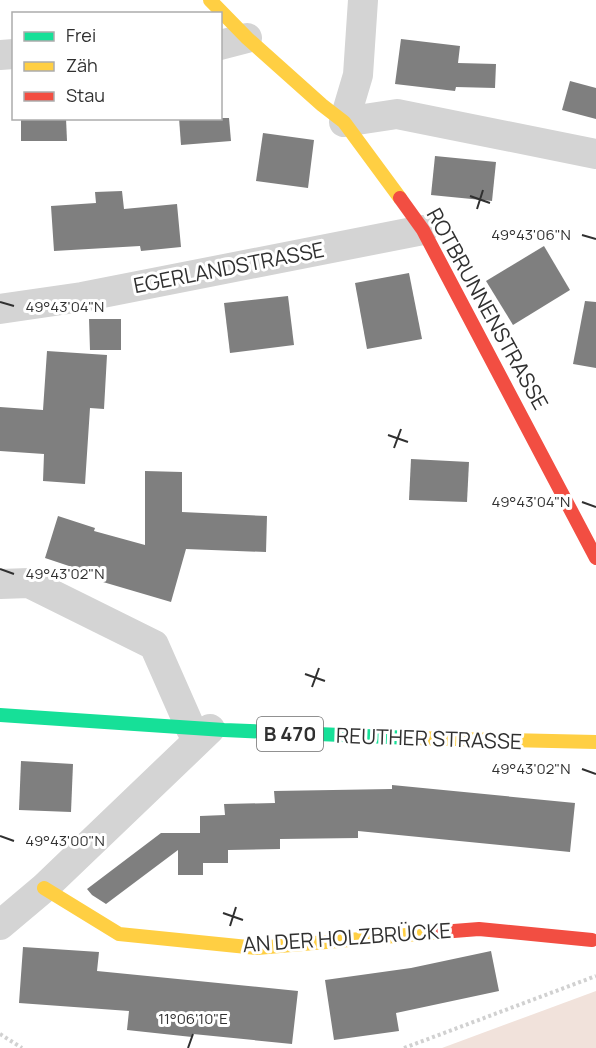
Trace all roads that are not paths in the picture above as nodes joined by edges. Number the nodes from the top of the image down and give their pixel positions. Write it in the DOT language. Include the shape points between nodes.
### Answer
graph roads {
  1 [pos="363,0"];
  2 [pos="222,20"];
  3 [pos="234,41"];
  4 [pos="344,122"];
  5 [pos="596,154"];
  6 [pos="423,230"];
  7 [pos="0,309"];
  8 [pos="596,558"];
  9 [pos="0,584"];
  10 [pos="0,715"];
  11 [pos="201,729"];
  12 [pos="596,742"];
  13 [pos="44,888"];
  14 [pos="0,925"];
  15 [pos="591,940"];
  1 -- 4 [label="street" via="358,75"];
  2 -- 3 [label="street, ROTBRUNNENSTRASSE"];
  3 -- 4 [label="street, ROTBRUNNENSTRASSE"];
  4 -- 5 [label="street" via="396,114"];
  4 -- 6 [label="street, ROTBRUNNENSTRASSE"];
  6 -- 7 [label="street, EGERLANDSTRASSE" via="82,297"];
  6 -- 8 [label="street, ROTBRUNNENSTRASSE"];
  9 -- 11 [label="street" via="29,583 154,645"];
  10 -- 11 [label="street, REUTHER STRASSE / B 470"];
  11 -- 12 [label="street, REUTHER STRASSE / B 470" via="370,739"];
  11 -- 13 [label="street"];
  13 -- 14 [label="street"];
  13 -- 15 [label="street, AN DER HOLZBRÜCKE" via="119,934 245,947 479,929"];
}
